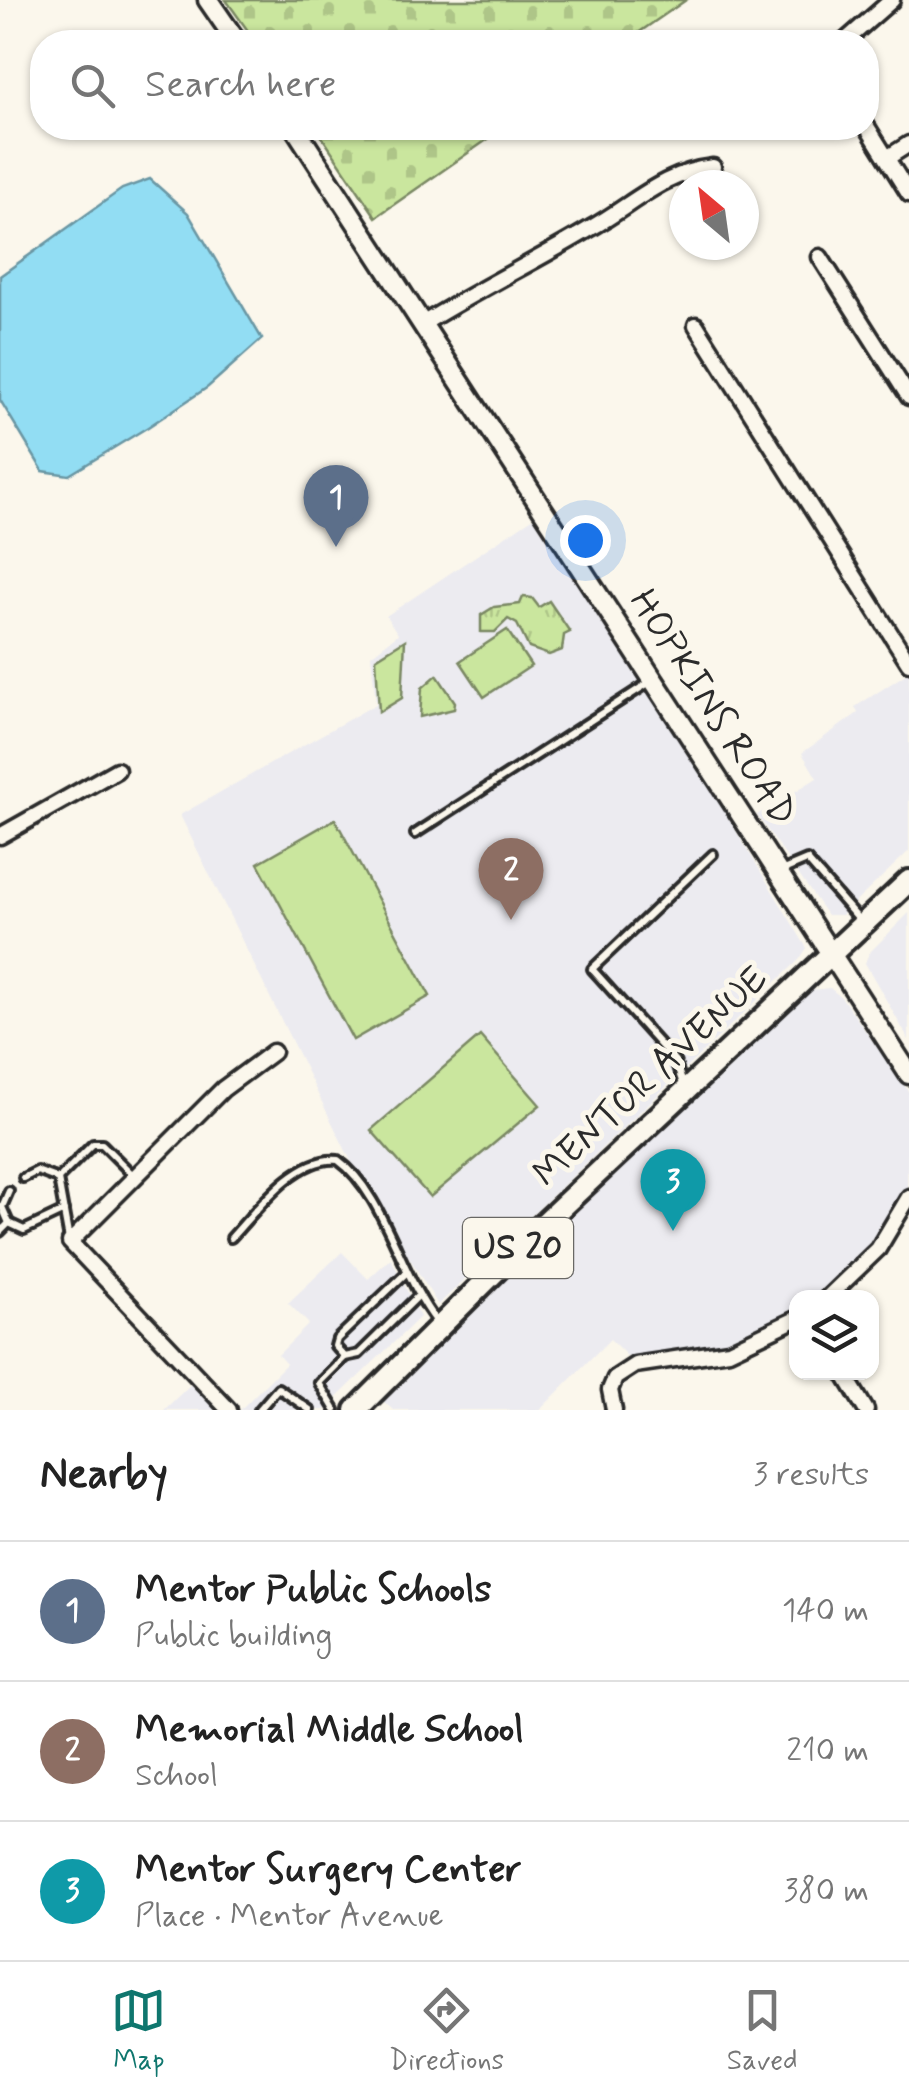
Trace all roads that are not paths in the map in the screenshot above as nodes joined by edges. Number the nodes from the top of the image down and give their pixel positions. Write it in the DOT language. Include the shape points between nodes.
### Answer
graph roads {
  1 [pos="208,0"];
  2 [pos="892,0"];
  3 [pos="229,30"];
  4 [pos="858,30"];
  5 [pos="303,140"];
  6 [pos="876,140"];
  7 [pos="909,144"];
  8 [pos="887,158"];
  9 [pos="712,167"];
  10 [pos="909,194"];
  11 [pos="820,257"];
  12 [pos="424,324"];
  13 [pos="696,325"];
  14 [pos="909,397"];
  15 [pos="909,663"];
  16 [pos="654,679"];
  17 [pos="117,770"];
  18 [pos="414,834"];
  19 [pos="0,836"];
  20 [pos="713,854"];
  21 [pos="780,872"];
  22 [pos="909,882"];
  23 [pos="864,926"];
  24 [pos="834,956"];
  25 [pos="274,1052"];
  26 [pos="909,1074"];
  27 [pos="686,1092"];
  28 [pos="23,1178"];
  29 [pos="136,1178"];
  30 [pos="58,1179"];
  31 [pos="9,1191"];
  32 [pos="909,1197"];
  33 [pos="64,1210"];
  34 [pos="9,1223"];
  35 [pos="0,1232"];
  36 [pos="230,1238"];
  37 [pos="70,1242"];
  38 [pos="406,1273"];
  39 [pos="835,1290"];
  40 [pos="418,1296"];
  41 [pos="789,1322"];
  42 [pos="440,1326"];
  43 [pos="344,1357"];
  44 [pos="848,1380"];
  45 [pos="229,1410"];
  46 [pos="259,1410"];
  47 [pos="309,1410"];
  48 [pos="334,1410"];
  49 [pos="356,1410"];
  50 [pos="614,1410"];
  51 [pos="866,1410"];
  1 -- 3 [label="street"];
  2 -- 4 [label="street"];
  5 -- 12 [label="street, HOPKINS ROAD"];
  6 -- 8 [label="street"];
  7 -- 8 [label="street"];
  8 -- 10 [label="street"];
  9 -- 12 [label="street" via="679,171"];
  11 -- 14 [label="street"];
  12 -- 16 [label="street, HOPKINS ROAD"];
  13 -- 15 [label="street"];
  16 -- 18 [label="lane"];
  16 -- 21 [label="street, HOPKINS ROAD"];
  17 -- 19 [label="street"];
  20 -- 27 [label="lane" via="592,968 675,1060"];
  21 -- 23 [label="lane" via="808,860"];
  21 -- 24 [label="street, HOPKINS ROAD"];
  22 -- 23 [label="main road, MENTOR AVENUE / US 20"];
  23 -- 24 [label="main road, MENTOR AVENUE / US 20"];
  24 -- 26 [label="street, HOPKINS ROAD"];
  24 -- 27 [label="main road, MENTOR AVENUE / US 20"];
  25 -- 29 [label="street" via="223,1089"];
  27 -- 42 [label="main road, MENTOR AVENUE / US 20"];
  28 -- 30 [label="lane" via="37,1171"];
  29 -- 30 [label="lane" via="102,1144 94,1144"];
  29 -- 37 [label="street"];
  30 -- 33 [label="lane"];
  31 -- 34 [label="lane" via="2,1207"];
  32 -- 39 [label="street" via="878,1248"];
  33 -- 34 [label="lane" via="24,1230"];
  33 -- 37 [label="lane"];
  34 -- 35 [label="lane"];
  36 -- 38 [label="lane" via="298,1174 338,1160 363,1188"];
  37 -- 45 [label="street"];
  38 -- 40 [label="lane"];
  38 -- 43 [label="lane" via="337,1338"];
  40 -- 42 [label="lane"];
  40 -- 43 [label="lane" via="359,1354"];
  41 -- 50 [label="street" via="728,1351 626,1370 610,1390"];
  42 -- 49 [label="main road, MENTOR AVENUE / US 20"];
  43 -- 48 [label="lane" via="319,1383"];
  44 -- 51 [label="street"];
  46 -- 47 [label="lane" via="278,1388"];
}
